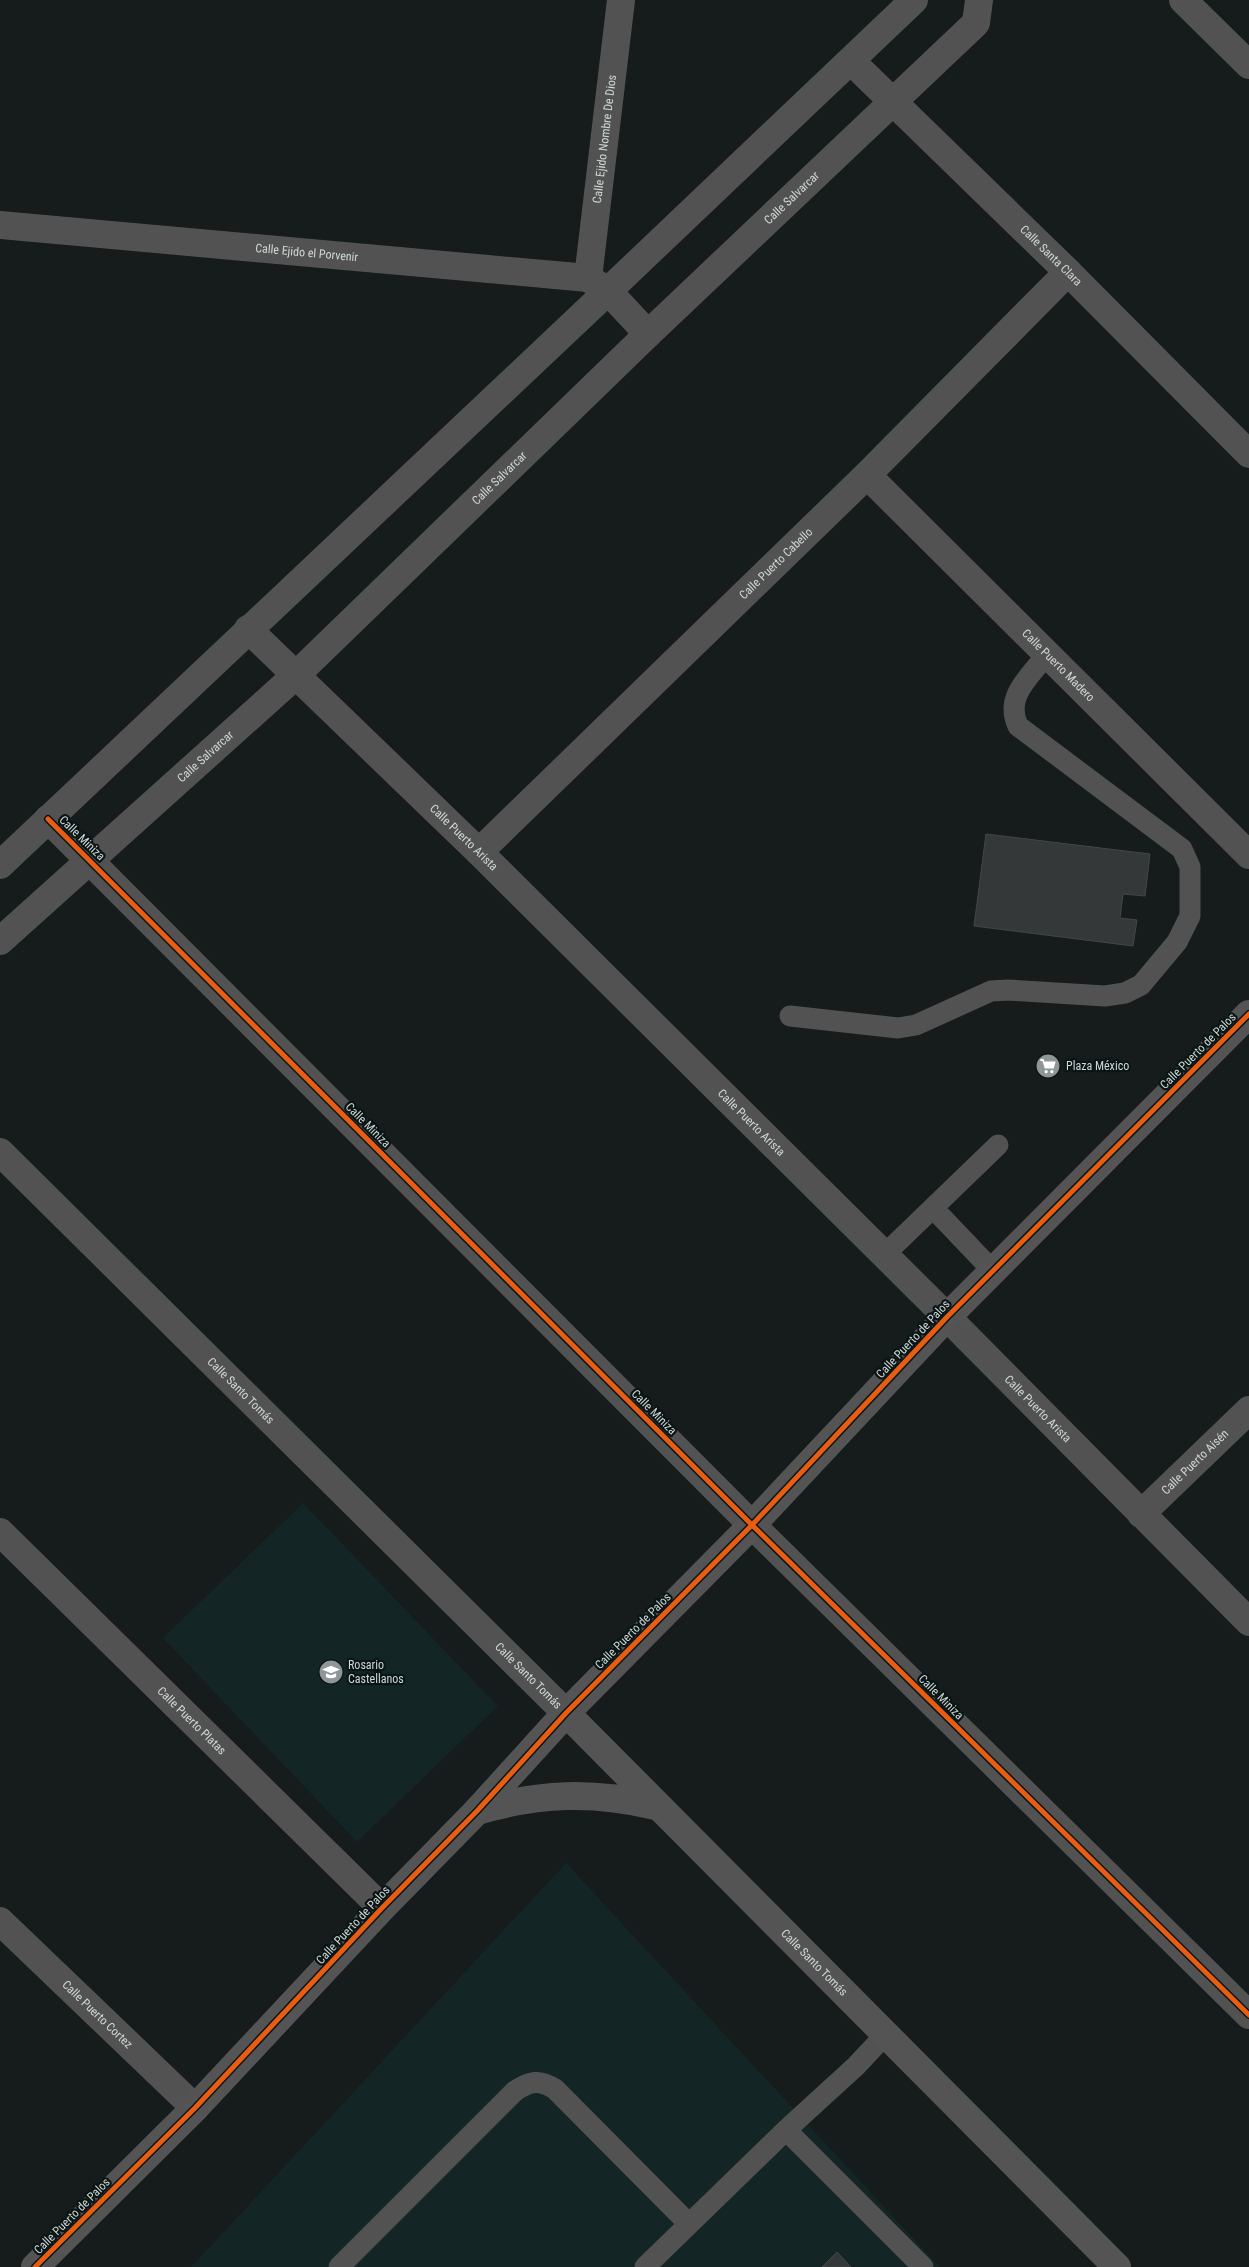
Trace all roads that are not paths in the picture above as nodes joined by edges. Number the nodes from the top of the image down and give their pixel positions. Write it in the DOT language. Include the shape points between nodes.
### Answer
graph roads {
  1 [pos="621,0"];
  2 [pos="914,0"];
  3 [pos="979,0"];
  4 [pos="1183,0"];
  5 [pos="851,61"];
  6 [pos="1249,65"];
  7 [pos="893,103"];
  8 [pos="0,225"];
  9 [pos="1068,272"];
  10 [pos="598,284"];
  11 [pos="648,334"];
  12 [pos="1249,454"];
  13 [pos="867,475"];
  14 [pos="248,630"];
  15 [pos="1047,654"];
  16 [pos="295,676"];
  17 [pos="48,819"];
  18 [pos="479,852"];
  19 [pos="1249,855"];
  20 [pos="91,860"];
  21 [pos="0,865"];
  22 [pos="0,941"];
  23 [pos="1249,1014"];
  24 [pos="790,1016"];
  25 [pos="998,1145"];
  26 [pos="0,1152"];
  27 [pos="933,1208"];
  28 [pos="884,1255"];
  29 [pos="993,1271"];
  30 [pos="947,1317"];
  31 [pos="1249,1410"];
  32 [pos="1141,1514"];
  33 [pos="752,1524"];
  34 [pos="0,1532"];
  35 [pos="1249,1622"];
  36 [pos="566,1714"];
  37 [pos="656,1806"];
  38 [pos="477,1812"];
  39 [pos="382,1908"];
  40 [pos="0,1921"];
  41 [pos="1249,2015"];
  42 [pos="884,2035"];
  43 [pos="194,2108"];
  44 [pos="786,2130"];
  45 [pos="689,2224"];
  46 [pos="36,2267"];
  47 [pos="339,2267"];
  48 [pos="645,2267"];
  49 [pos="923,2267"];
  50 [pos="1117,2267"];
  1 -- 10 [label="street, Calle Ejido Nombre De Dios"];
  2 -- 5 [label="street"];
  3 -- 7 [label="street, Calle Salvarcar" via="976,23"];
  4 -- 6 [label="street"];
  5 -- 7 [label="street, Calle Santa Clara"];
  5 -- 10 [label="street"];
  7 -- 9 [label="street, Calle Santa Clara"];
  7 -- 11 [label="street, Calle Salvarcar"];
  8 -- 10 [label="street, Calle Ejido el Porvenir"];
  9 -- 12 [label="street, Calle Santa Clara"];
  9 -- 13 [label="street, Calle Puerto Cabello"];
  10 -- 11 [label="street"];
  10 -- 14 [label="street"];
  11 -- 16 [label="street, Calle Salvarcar"];
  13 -- 15 [label="street, Calle Puerto Madero"];
  13 -- 18 [label="street, Calle Puerto Cabello"];
  14 -- 16 [label="street, Calle Puerto Arista"];
  14 -- 17 [label="street"];
  15 -- 19 [label="street, Calle Puerto Madero"];
  15 -- 24 [label="lane" via="1015,696 1014,716 1018,726 1182,849 1190,868 1190,916 1177,942 1140,985 1126,993 1104,996 991,991 916,1025 898,1028"];
  16 -- 18 [label="street, Calle Puerto Arista"];
  16 -- 20 [label="street, Calle Salvarcar"];
  17 -- 20 [label="street, Calle Miniza"];
  17 -- 21 [label="street"];
  18 -- 28 [label="street, Calle Puerto Arista"];
  20 -- 22 [label="street, Calle Salvarcar"];
  20 -- 33 [label="street, Calle Miniza"];
  23 -- 29 [label="street, Calle Puerto de Palos"];
  25 -- 27 [label="lane"];
  26 -- 36 [label="street, Calle Santo Tomás"];
  27 -- 28 [label="lane"];
  27 -- 29 [label="lane"];
  28 -- 30 [label="street, Calle Puerto Arista"];
  29 -- 30 [label="street, Calle Puerto de Palos"];
  30 -- 32 [label="street, Calle Puerto Arista"];
  30 -- 33 [label="street, Calle Puerto de Palos"];
  31 -- 32 [label="street, Calle Puerto Aisén"];
  32 -- 35 [label="street, Calle Puerto Arista"];
  33 -- 36 [label="street, Calle Puerto de Palos"];
  33 -- 41 [label="street, Calle Miniza"];
  34 -- 39 [label="street, Calle Puerto Platas"];
  36 -- 37 [label="street, Calle Santo Tomás"];
  36 -- 38 [label="street, Calle Puerto de Palos"];
  37 -- 38 [label="street" via="619,1798 566,1795 506,1803"];
  37 -- 42 [label="street, Calle Santo Tomás"];
  38 -- 39 [label="street, Calle Puerto de Palos"];
  39 -- 43 [label="street, Calle Puerto de Palos"];
  40 -- 43 [label="street, Calle Puerto Cortez"];
  42 -- 44 [label="lane" via="856,2066"];
  42 -- 50 [label="street, Calle Santo Tomás"];
  43 -- 46 [label="street, Calle Puerto de Palos"];
  44 -- 45 [label="lane"];
  44 -- 49 [label="lane"];
  45 -- 47 [label="lane" via="555,2089 533,2081 515,2091"];
  45 -- 48 [label="lane"];
}
